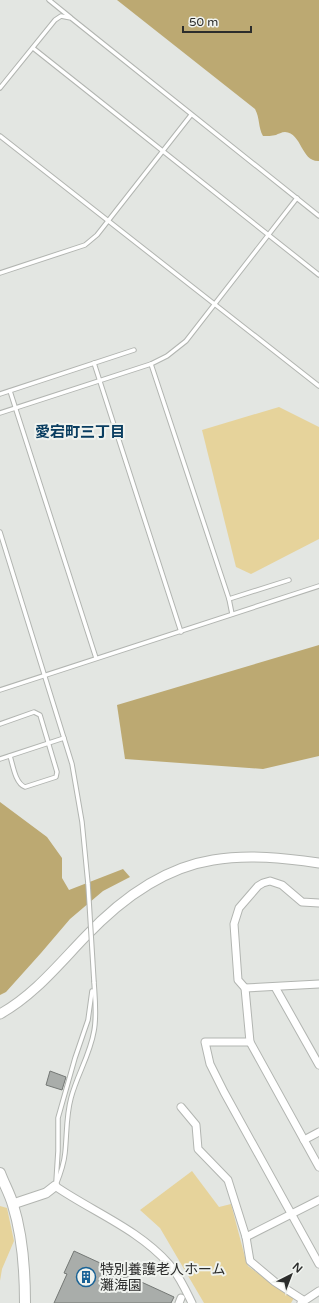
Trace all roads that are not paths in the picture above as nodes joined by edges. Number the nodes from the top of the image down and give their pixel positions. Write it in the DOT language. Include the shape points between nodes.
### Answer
graph roads {
  1 [pos="49,0"];
  2 [pos="71,18"];
  3 [pos="33,48"];
  4 [pos="0,88"];
  5 [pos="191,115"];
  6 [pos="0,136"];
  7 [pos="162,152"];
  8 [pos="297,198"];
  9 [pos="319,216"];
  10 [pos="109,221"];
  11 [pos="268,235"];
  12 [pos="0,273"];
  13 [pos="319,275"];
  14 [pos="214,303"];
  15 [pos="134,350"];
  16 [pos="94,363"];
  17 [pos="151,364"];
  18 [pos="100,380"];
  19 [pos="319,386"];
  20 [pos="10,391"];
  21 [pos="0,394"];
  22 [pos="15,407"];
  23 [pos="0,413"];
  24 [pos="0,532"];
  25 [pos="289,580"];
  26 [pos="319,586"];
  27 [pos="229,599"];
  28 [pos="232,614"];
  29 [pos="181,632"];
  30 [pos="96,658"];
  31 [pos="45,675"];
  32 [pos="0,690"];
  33 [pos="0,724"];
  34 [pos="64,738"];
  35 [pos="48,743"];
  36 [pos="10,756"];
  37 [pos="0,759"];
  38 [pos="319,863"];
  39 [pos="319,903"];
  40 [pos="94,982"];
  41 [pos="319,984"];
  42 [pos="275,986"];
  43 [pos="245,988"];
  44 [pos="0,1014"];
  45 [pos="250,1042"];
  46 [pos="319,1065"];
  47 [pos="181,1107"];
  48 [pos="319,1132"];
  49 [pos="304,1140"];
  50 [pos="319,1167"];
  51 [pos="0,1173"];
  52 [pos="55,1186"];
  53 [pos="319,1200"];
  54 [pos="13,1204"];
  55 [pos="291,1215"];
  56 [pos="246,1237"];
  57 [pos="319,1264"];
  58 [pos="319,1291"];
  59 [pos="302,1301"];
  60 [pos="25,1303"];
  61 [pos="192,1303"];
  1 -- 2 [label="lane"];
  2 -- 3 [label="lane" via="61,16 55,20"];
  2 -- 5 [label="lane"];
  3 -- 4 [label="lane"];
  3 -- 7 [label="lane"];
  5 -- 7 [label="lane"];
  5 -- 8 [label="lane"];
  6 -- 10 [label="lane"];
  7 -- 10 [label="lane"];
  7 -- 11 [label="lane"];
  8 -- 9 [label="lane"];
  8 -- 11 [label="lane"];
  10 -- 12 [label="lane" via="85,245"];
  10 -- 14 [label="lane"];
  11 -- 13 [label="lane"];
  11 -- 14 [label="lane"];
  14 -- 17 [label="lane" via="186,341 168,356"];
  14 -- 19 [label="lane"];
  15 -- 16 [label="lane"];
  16 -- 18 [label="lane"];
  16 -- 20 [label="lane"];
  17 -- 18 [label="lane"];
  17 -- 27 [label="lane"];
  18 -- 22 [label="lane"];
  18 -- 29 [label="lane"];
  20 -- 21 [label="lane"];
  20 -- 22 [label="lane"];
  22 -- 23 [label="lane"];
  22 -- 30 [label="lane"];
  24 -- 31 [label="lane"];
  25 -- 27 [label="lane"];
  26 -- 28 [label="lane"];
  27 -- 28 [label="lane"];
  28 -- 29 [label="lane"];
  29 -- 30 [label="lane"];
  30 -- 31 [label="lane"];
  31 -- 32 [label="lane"];
  31 -- 34 [label="lane"];
  33 -- 35 [label="lane" via="34,712 40,715"];
  34 -- 35 [label="lane"];
  34 -- 40 [label="lane, bridge" via="72,764 82,822"];
  35 -- 36 [label="lane"];
  35 -- 36 [label="lane" via="57,772 56,777 22,786"];
  36 -- 37 [label="lane"];
  38 -- 44 [label="street" via="232,857 212,860 165,876 118,906 32,992"];
  39 -- 43 [label="street" via="302,902 282,885 270,881 258,886 239,908 234,924 238,980"];
  40 -- 52 [label="lane" via="88,1020 58,1118"];
  40 -- 52 [label="lane" via="94,1031 71,1098 65,1154"];
  41 -- 42 [label="street"];
  42 -- 43 [label="street"];
  42 -- 46 [label="street"];
  43 -- 45 [label="street"];
  45 -- 49 [label="street"];
  45 -- 55 [label="street" via="205,1042 210,1064"];
  47 -- 56 [label="street" via="196,1125 198,1149 228,1180"];
  48 -- 49 [label="street"];
  49 -- 50 [label="street"];
  51 -- 54 [label="main road"];
  52 -- 54 [label="street" via="46,1193"];
  52 -- 61 [label="street" via="139,1237 157,1252 169,1264"];
  53 -- 55 [label="street"];
  54 -- 60 [label="main road" via="22,1243"];
  55 -- 56 [label="street"];
  55 -- 57 [label="street"];
  56 -- 59 [label="street" via="250,1261"];
  58 -- 59 [label="street"];
}
